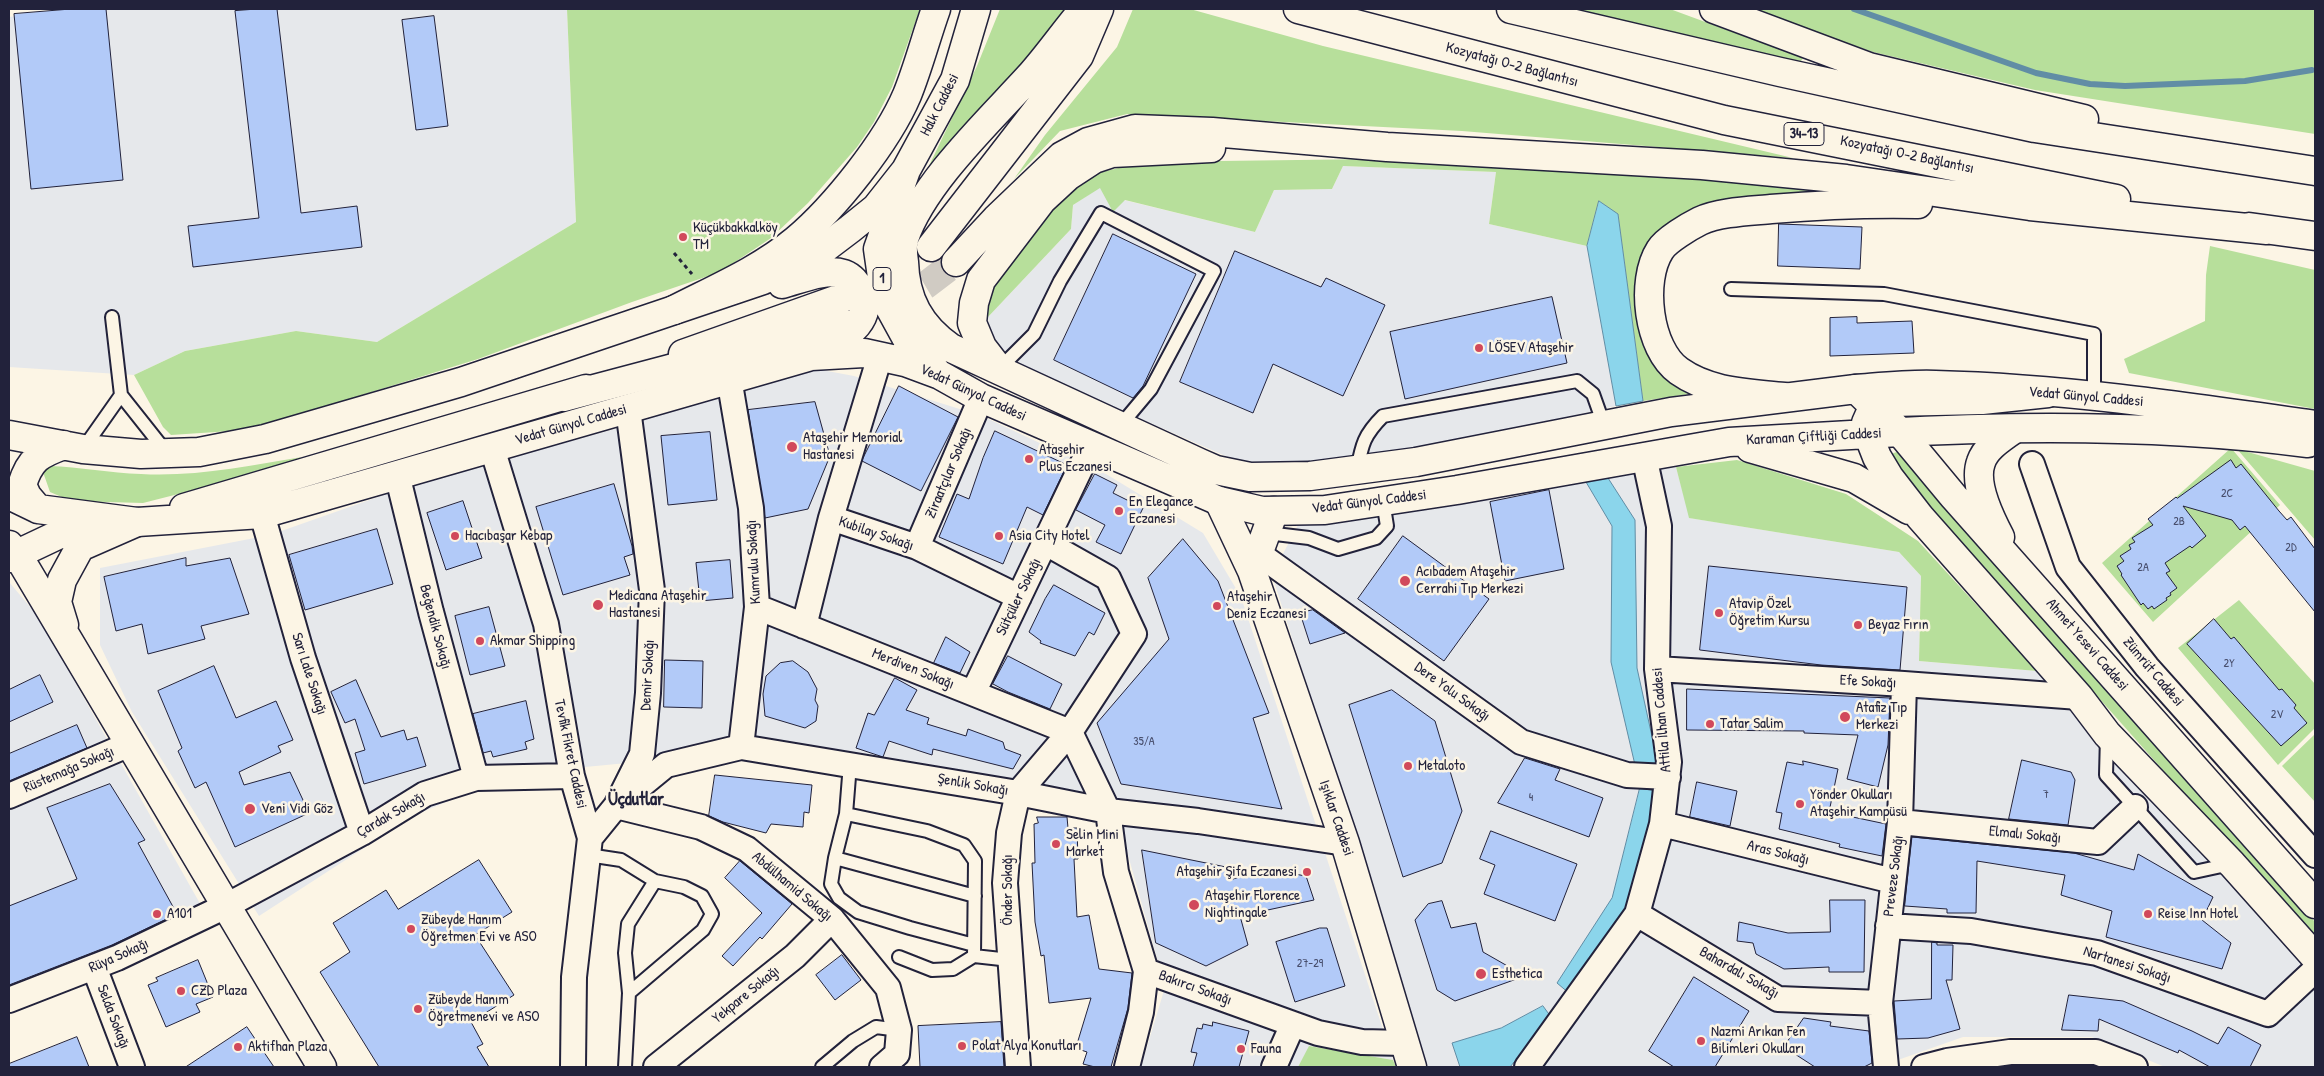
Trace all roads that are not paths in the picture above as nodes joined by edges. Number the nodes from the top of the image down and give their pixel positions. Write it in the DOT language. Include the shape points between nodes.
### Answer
graph roads {
  1 [pos="936,9"];
  2 [pos="976,9"];
  3 [pos="1084,9"];
  4 [pos="1099,9"];
  5 [pos="1298,9"];
  6 [pos="1511,9"];
  7 [pos="1714,9"];
  8 [pos="1387,147"];
  9 [pos="2258,161"];
  10 [pos="906,170"];
  11 [pos="2315,171"];
  12 [pos="2030,206"];
  13 [pos="2267,230"];
  14 [pos="2315,236"];
  15 [pos="931,247"];
  16 [pos="956,262"];
  17 [pos="1731,289"];
  18 [pos="674,310"];
  19 [pos="844,310"];
  20 [pos="112,317"];
  21 [pos="811,356"];
  22 [pos="880,356"];
  23 [pos="999,369"];
  24 [pos="940,375"];
  25 [pos="729,378"];
  26 [pos="1856,389"];
  27 [pos="2048,393"];
  28 [pos="121,395"];
  29 [pos="1784,397"];
  30 [pos="2094,397"];
  31 [pos="981,398"];
  32 [pos="628,408"];
  33 [pos="1876,408"];
  34 [pos="1604,425"];
  35 [pos="2315,425"];
  36 [pos="1120,426"];
  37 [pos="2014,429"];
  38 [pos="1900,432"];
  39 [pos="1868,434"];
  40 [pos="9,435"];
  41 [pos="1729,442"];
  42 [pos="2315,444"];
  43 [pos="1091,446"];
  44 [pos="73,447"];
  45 [pos="492,448"];
  46 [pos="168,453"];
  47 [pos="1644,456"];
  48 [pos="9,462"];
  49 [pos="2032,464"];
  50 [pos="1357,470"];
  51 [pos="397,474"];
  52 [pos="9,495"];
  53 [pos="1220,501"];
  54 [pos="1383,501"];
  55 [pos="38,509"];
  56 [pos="262,514"];
  57 [pos="1920,517"];
  58 [pos="831,518"];
  59 [pos="137,522"];
  60 [pos="1263,542"];
  61 [pos="1046,543"];
  62 [pos="917,547"];
  63 [pos="12,553"];
  64 [pos="2014,562"];
  65 [pos="1019,597"];
  66 [pos="757,606"];
  67 [pos="804,626"];
  68 [pos="73,647"];
  69 [pos="1657,669"];
  70 [pos="1904,684"];
  71 [pos="973,693"];
  72 [pos="2079,697"];
  73 [pos="1070,732"];
  74 [pos="2107,734"];
  75 [pos="130,744"];
  76 [pos="741,747"];
  77 [pos="850,764"];
  78 [pos="572,776"];
  79 [pos="1668,777"];
  80 [pos="476,778"];
  81 [pos="1018,792"];
  82 [pos="9,796"];
  83 [pos="616,806"];
  84 [pos="2135,807"];
  85 [pos="1108,810"];
  86 [pos="846,814"];
  87 [pos="1900,822"];
  88 [pos="1662,824"];
  89 [pos="362,833"];
  90 [pos="1345,843"];
  91 [pos="589,846"];
  92 [pos="2315,855"];
  93 [pos="834,858"];
  94 [pos="2232,864"];
  95 [pos="655,881"];
  96 [pos="1893,881"];
  97 [pos="975,896"];
  98 [pos="2315,904"];
  99 [pos="226,906"];
  100 [pos="1638,914"];
  101 [pos="832,918"];
  102 [pos="1888,926"];
  103 [pos="974,950"];
  104 [pos="899,957"];
  105 [pos="2315,957"];
  106 [pos="1010,960"];
  107 [pos="94,968"];
  108 [pos="2315,970"];
  109 [pos="1146,971"];
  110 [pos="630,994"];
  111 [pos="9,1000"];
  112 [pos="1880,1003"];
  113 [pos="1293,1024"];
  114 [pos="899,1030"];
  115 [pos="1408,1055"];
  116 [pos="132,1067"];
  117 [pos="322,1067"];
  118 [pos="573,1067"];
  119 [pos="625,1067"];
  120 [pos="656,1067"];
  121 [pos="822,1067"];
  122 [pos="882,1067"];
  123 [pos="1018,1067"];
  124 [pos="1127,1067"];
  125 [pos="1274,1067"];
  126 [pos="1527,1067"];
  127 [pos="1886,1067"];
  128 [pos="1924,1067"];
  129 [pos="2135,1067"];
  1 -- 18 [label="main road" via="906,96 878,146 836,198 796,240 744,275"];
  2 -- 10 [label="main road, Halk Caddesi" via="955,80"];
  3 -- 23 [label="main road, Vedat Günyol Caddesi" via="920,203 903,241 904,276 909,299 921,320 934,337 951,348"];
  4 -- 15 [label="main road" via="1080,56"];
  5 -- 13 [label="main road, Kozyatağı O-2 Bağlantısı / 34-13" via="1724,120"];
  6 -- 9 [label="main road" via="2035,128"];
  7 -- 9 [label="main road" via="1869,67"];
  8 -- 12 [label="main road" via="1702,165 1846,179"];
  8 -- 16 [label="main road" via="1170,130 1135,129 1111,134 1062,156"];
  8 -- 23 [label="main road" via="1184,148 1112,153 1094,159 1068,176 1042,200 980,280 972,323 982,347"];
  9 -- 11 [label="main road"];
  10 -- 18 [label="main road" via="876,208 817,254 763,280"];
  10 -- 24 [label="main road, 1" via="878,249 882,277 890,308 901,330 913,350"];
  12 -- 13 [label="main road"];
  12 -- 29 [label="main road" via="1896,203 1744,211 1701,220 1660,249 1649,281 1649,311 1661,351 1678,371 1716,390"];
  13 -- 14 [label="main road, Kozyatağı O-2 Bağlantısı / 34-13"];
  17 -- 30 [label="lane" via="1884,294 2094,334"];
  18 -- 21 [label="main road" via="824,273 844,274 855,281 865,297 864,312 859,323 848,333"];
  18 -- 46 [label="main road" via="461,382 265,439 199,452"];
  19 -- 59 [label="main road" via="564,397"];
  20 -- 28 [label="lane"];
  21 -- 22 [label="main road, Vedat Günyol Caddesi" via="864,353"];
  21 -- 25 [label="main road, Vedat Günyol Caddesi"];
  22 -- 24 [label="main road, Vedat Günyol Caddesi"];
  22 -- 58 [label="street, Kubilay Sokağı"];
  23 -- 36 [label="main road, Vedat Günyol Caddesi"];
  23 -- 36 [label="lane" via="1034,334 1060,281 1101,213 1214,271 1151,390"];
  24 -- 31 [label="main road, Vedat Günyol Caddesi"];
  25 -- 32 [label="main road, Vedat Günyol Caddesi"];
  25 -- 66 [label="street, Kumrulu Sokağı" via="751,508"];
  26 -- 27 [label="main road, Vedat Günyol Caddesi" via="1935,385"];
  26 -- 29 [label="main road"];
  26 -- 33 [label="main road, Ahmet Yesevi Caddesi"];
  27 -- 30 [label="main road, Vedat Günyol Caddesi"];
  27 -- 33 [label="main road" via="1982,400 1911,400 1891,402"];
  28 -- 44 [label="lane"];
  28 -- 46 [label="lane"];
  29 -- 34 [label="main road, Vedat Günyol Caddesi" via="1671,412"];
  30 -- 35 [label="main road, Vedat Günyol Caddesi"];
  31 -- 43 [label="main road, Vedat Günyol Caddesi"];
  31 -- 62 [label="street, Ziraatçılar Sokağı"];
  32 -- 45 [label="main road, Vedat Günyol Caddesi"];
  32 -- 83 [label="street, Demir Sokağı" via="652,590 642,754"];
  33 -- 38 [label="main road, Ahmet Yesevi Caddesi"];
  33 -- 39 [label="main road" via="1866,423"];
  34 -- 50 [label="main road, Vedat Günyol Caddesi" via="1416,462"];
  34 -- 50 [label="lane" via="1593,394 1577,381 1383,416 1369,430"];
  36 -- 50 [label="main road, Vedat Günyol Caddesi" via="1216,470 1250,477 1310,476"];
  37 -- 38 [label="main road, Vedat Günyol Caddesi"];
  37 -- 42 [label="main road, Vedat Günyol Caddesi" via="2145,428"];
  37 -- 64 [label="main road" via="1992,445 1980,462 1980,489 1988,516"];
  38 -- 39 [label="main road, Karaman Çiftliği Caddesi"];
  38 -- 64 [label="main road, Ahmet Yesevi Caddesi"];
  39 -- 41 [label="main road, Karaman Çiftliği Caddesi"];
  39 -- 57 [label="main road" via="1889,477"];
  40 -- 44 [label="main road"];
  41 -- 47 [label="main road, Vedat Günyol Caddesi"];
  41 -- 57 [label="main road" via="1854,478"];
  43 -- 53 [label="main road, Vedat Günyol Caddesi"];
  43 -- 61 [label="street, Sütçüler Sokağı"];
  44 -- 46 [label="main road" via="141,454"];
  44 -- 48 [label="main road" via="26,450"];
  44 -- 55 [label="main road" via="41,453 26,472 22,485"];
  45 -- 51 [label="main road, Vedat Günyol Caddesi"];
  45 -- 78 [label="street, Tevfik Fikret Caddesi" via="546,624"];
  47 -- 54 [label="main road, Vedat Günyol Caddesi"];
  47 -- 69 [label="street, Attila İlhan Caddesi" via="1659,526"];
  49 -- 92 [label="street, Zümrüt Caddesi" via="2068,568 2147,667"];
  51 -- 56 [label="main road, Vedat Günyol Caddesi"];
  51 -- 80 [label="street, Beğendik Sokağı"];
  52 -- 55 [label="main road, Vedat Günyol Caddesi"];
  53 -- 60 [label="main road, Işıklar Caddesi"];
  53 -- 60 [label="main road, Vedat Günyol Caddesi" via="1248,508"];
  54 -- 60 [label="main road, Vedat Günyol Caddesi" via="1325,510"];
  54 -- 60 [label="lane" via="1387,526 1376,538 1338,549 1309,538"];
  55 -- 59 [label="main road, Vedat Günyol Caddesi"];
  56 -- 59 [label="main road, Vedat Günyol Caddesi"];
  56 -- 89 [label="street, Sarı Lale Sokağı" via="303,658"];
  57 -- 72 [label="main road"];
  58 -- 62 [label="street, Kubilay Sokağı"];
  58 -- 67 [label="street"];
  59 -- 63 [label="main road" via="64,532"];
  59 -- 68 [label="main road" via="80,547 62,580 57,602"];
  60 -- 79 [label="street, Dere Yolu Sokağı" via="1521,742 1627,774"];
  60 -- 90 [label="main road, Işıklar Caddesi"];
  61 -- 65 [label="street, Sütçüler Sokağı"];
  61 -- 73 [label="street, Önder Sokağı" via="1108,578 1134,634"];
  62 -- 65 [label="street, Kubilay Sokağı"];
  63 -- 68 [label="main road"];
  64 -- 98 [label="main road, Ahmet Yesevi Caddesi"];
  65 -- 71 [label="street, Sütçüler Sokağı"];
  66 -- 67 [label="street, Merdiven Sokağı"];
  66 -- 76 [label="street, Kumrulu Sokağı"];
  67 -- 71 [label="street, Merdiven Sokağı"];
  68 -- 75 [label="main road"];
  69 -- 70 [label="street, Efe Sokağı"];
  69 -- 79 [label="street, Attila İlhan Caddesi" via="1669,762"];
  70 -- 72 [label="street, Efe Sokağı"];
  70 -- 87 [label="street, Preveze Sokağı"];
  71 -- 73 [label="street, Merdiven Sokağı"];
  72 -- 74 [label="main road"];
  73 -- 81 [label="street, Önder Sokağı"];
  73 -- 85 [label="street"];
  74 -- 84 [label="lane" via="2106,775"];
  74 -- 94 [label="main road"];
  75 -- 82 [label="street, Rüstemağa Sokağı"];
  75 -- 99 [label="main road"];
  76 -- 77 [label="street, Şenlik Sokağı"];
  76 -- 83 [label="street, Şenlik Sokağı" via="666,765"];
  77 -- 81 [label="street, Şenlik Sokağı"];
  77 -- 86 [label="lane"];
  78 -- 80 [label="street, Çardak Sokağı"];
  78 -- 91 [label="street, Tevfik Fikret Caddesi"];
  79 -- 88 [label="street, Attila İlhan Caddesi"];
  80 -- 89 [label="street, Çardak Sokağı" via="425,794"];
  81 -- 85 [label="street, Şenlik Sokağı"];
  81 -- 106 [label="street, Önder Sokağı" via="1009,833 1006,883"];
  83 -- 91 [label="street, Demir Sokağı"];
  83 -- 101 [label="street, Abdülhamid Sokağı" via="701,827 747,849"];
  84 -- 87 [label="street, Elmalı Sokağı" via="2098,842"];
  84 -- 94 [label="lane" via="2194,872"];
  85 -- 90 [label="street, Şenlik Sokağı"];
  85 -- 109 [label="street, Bakırcı Sokağı" via="1116,872"];
  86 -- 93 [label="lane"];
  86 -- 97 [label="lane" via="927,831 964,845 975,861"];
  87 -- 96 [label="street, Preveze Sokağı"];
  88 -- 96 [label="street, Aras Sokağı"];
  88 -- 100 [label="street, Attila İlhan Caddesi"];
  89 -- 99 [label="street, Çardak Sokağı"];
  90 -- 115 [label="main road, Işıklar Caddesi"];
  91 -- 95 [label="lane" via="621,860"];
  91 -- 118 [label="street, Tevfik Fikret Caddesi" via="574,977"];
  93 -- 97 [label="lane"];
  93 -- 103 [label="lane" via="831,884 839,898 858,912"];
  94 -- 105 [label="main road"];
  95 -- 110 [label="lane" via="628,924 625,953"];
  95 -- 110 [label="lane" via="684,887 702,896 712,914 703,930"];
  96 -- 102 [label="street, Preveze Sokağı"];
  97 -- 103 [label="lane"];
  99 -- 107 [label="street, Rüya Sokağı"];
  99 -- 117 [label="main road"];
  100 -- 112 [label="street, Bahardalı Sokağı" via="1778,999"];
  100 -- 126 [label="street, Attila İlhan Caddesi"];
  101 -- 114 [label="street, Abdülhamid Sokağı" via="888,988"];
  101 -- 120 [label="street, Yekpare Sokağı" via="795,956"];
  102 -- 108 [label="street, Nartanesi Sokağı" via="1971,930 2097,953 2268,1014"];
  102 -- 112 [label="street, Preveze Sokağı"];
  103 -- 104 [label="lane" via="953,969 932,970"];
  103 -- 106 [label="lane"];
  106 -- 123 [label="street, Önder Sokağı"];
  107 -- 111 [label="street, Rüya Sokağı"];
  107 -- 116 [label="street, Selda Sokağı"];
  109 -- 113 [label="street, Bakırcı Sokağı"];
  109 -- 124 [label="street" via="1141,1012"];
  110 -- 119 [label="lane"];
  112 -- 127 [label="street, Preveze Sokağı"];
  113 -- 115 [label="street, Bakırcı Sokağı" via="1318,1034"];
  113 -- 125 [label="street"];
  114 -- 121 [label="lane" via="876,1027"];
  114 -- 122 [label="street, Abdülhamid Sokağı" via="897,1054"];
  128 -- 129 [label="street" via="2010,1052 2096,1052"];
}
